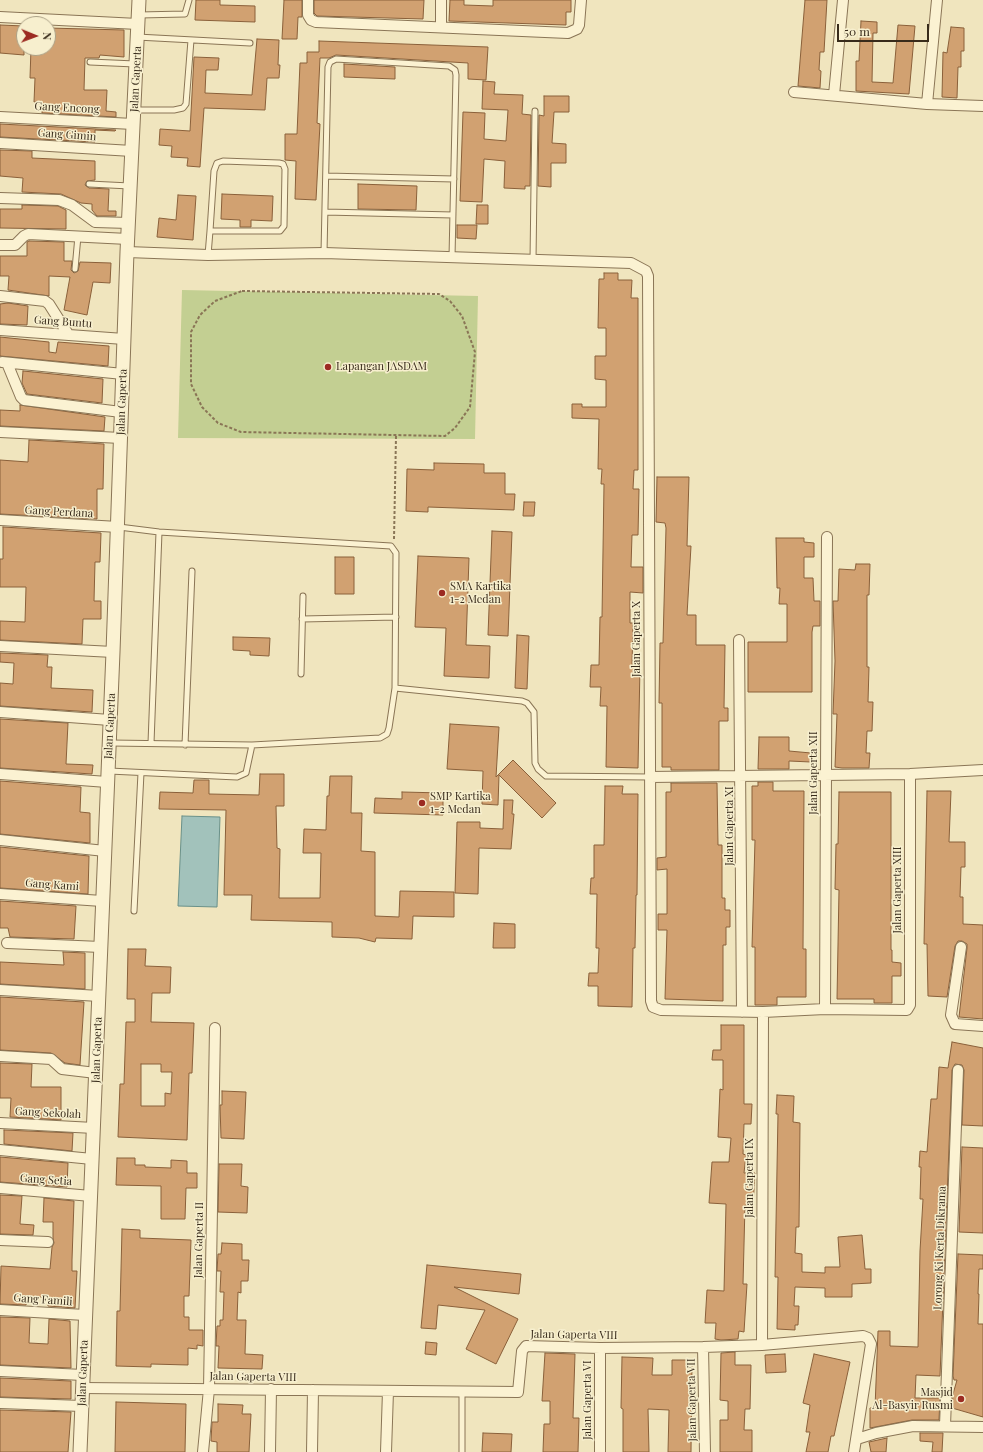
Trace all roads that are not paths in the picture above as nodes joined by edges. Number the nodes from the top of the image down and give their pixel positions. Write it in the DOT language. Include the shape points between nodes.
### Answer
graph roads {
  1 [pos="139,0"];
  2 [pos="188,0"];
  3 [pos="308,0"];
  4 [pos="441,0"];
  5 [pos="581,0"];
  6 [pos="843,0"];
  7 [pos="937,0"];
  8 [pos="0,17"];
  9 [pos="138,19"];
  10 [pos="441,27"];
  11 [pos="138,37"];
  12 [pos="191,40"];
  13 [pos="250,42"];
  14 [pos="90,62"];
  15 [pos="136,64"];
  16 [pos="794,92"];
  17 [pos="834,95"];
  18 [pos="927,104"];
  19 [pos="983,106"];
  20 [pos="134,110"];
  21 [pos="535,111"];
  22 [pos="0,117"];
  23 [pos="134,124"];
  24 [pos="0,143"];
  25 [pos="132,151"];
  26 [pos="326,176"];
  27 [pos="454,179"];
  28 [pos="89,184"];
  29 [pos="130,186"];
  30 [pos="0,198"];
  31 [pos="325,212"];
  32 [pos="453,215"];
  33 [pos="128,223"];
  34 [pos="210,231"];
  35 [pos="78,236"];
  36 [pos="128,238"];
  37 [pos="0,245"];
  38 [pos="127,252"];
  39 [pos="324,253"];
  40 [pos="208,255"];
  41 [pos="452,258"];
  42 [pos="534,260"];
  43 [pos="76,269"];
  44 [pos="0,296"];
  45 [pos="0,330"];
  46 [pos="68,334"];
  47 [pos="124,339"];
  48 [pos="3,362"];
  49 [pos="123,374"];
  50 [pos="121,412"];
  51 [pos="0,432"];
  52 [pos="121,438"];
  53 [pos="0,520"];
  54 [pos="118,527"];
  55 [pos="158,532"];
  56 [pos="827,537"];
  57 [pos="192,571"];
  58 [pos="303,596"];
  59 [pos="396,617"];
  60 [pos="302,620"];
  61 [pos="739,640"];
  62 [pos="0,646"];
  63 [pos="113,652"];
  64 [pos="301,674"];
  65 [pos="395,688"];
  66 [pos="0,712"];
  67 [pos="110,720"];
  68 [pos="109,743"];
  69 [pos="151,743"];
  70 [pos="185,745"];
  71 [pos="252,745"];
  72 [pos="983,770"];
  73 [pos="142,773"];
  74 [pos="0,774"];
  75 [pos="826,774"];
  76 [pos="910,774"];
  77 [pos="742,775"];
  78 [pos="107,777"];
  79 [pos="650,777"];
  80 [pos="0,840"];
  81 [pos="105,851"];
  82 [pos="0,894"];
  83 [pos="102,901"];
  84 [pos="134,911"];
  85 [pos="7,943"];
  86 [pos="101,947"];
  87 [pos="961,947"];
  88 [pos="0,990"];
  89 [pos="99,996"];
  90 [pos="825,1009"];
  91 [pos="742,1012"];
  92 [pos="763,1012"];
  93 [pos="983,1026"];
  94 [pos="215,1028"];
  95 [pos="0,1056"];
  96 [pos="958,1070"];
  97 [pos="96,1073"];
  98 [pos="0,1123"];
  99 [pos="94,1128"];
  100 [pos="0,1150"];
  101 [pos="92,1159"];
  102 [pos="0,1188"];
  103 [pos="91,1196"];
  104 [pos="0,1240"];
  105 [pos="48,1242"];
  106 [pos="0,1310"];
  107 [pos="85,1315"];
  108 [pos="762,1345"];
  109 [pos="703,1347"];
  110 [pos="600,1348"];
  111 [pos="0,1371"];
  112 [pos="83,1375"];
  113 [pos="82,1388"];
  114 [pos="209,1389"];
  115 [pos="271,1389"];
  116 [pos="313,1390"];
  117 [pos="388,1390"];
  118 [pos="462,1391"];
  119 [pos="0,1403"];
  120 [pos="82,1406"];
  121 [pos="945,1426"];
  122 [pos="983,1427"];
  123 [pos="857,1439"];
  124 [pos="80,1452"];
  125 [pos="203,1452"];
  126 [pos="270,1452"];
  127 [pos="312,1452"];
  128 [pos="386,1452"];
  129 [pos="462,1452"];
  130 [pos="600,1452"];
  131 [pos="705,1452"];
  132 [pos="854,1452"];
  1 -- 9 [label="street, Jalan Gaperta"];
  2 -- 9 [label="lane" via="185,14"];
  3 -- 10 [label="street" via="308,15 316,22"];
  4 -- 10 [label="street"];
  5 -- 10 [label="street" via="579,25 577,29 568,33"];
  6 -- 17 [label="street"];
  7 -- 18 [label="street"];
  8 -- 9 [label="street"];
  9 -- 11 [label="street, Jalan Gaperta"];
  11 -- 12 [label="lane"];
  11 -- 15 [label="street, Jalan Gaperta"];
  12 -- 13 [label="lane"];
  12 -- 20 [label="lane" via="186,104 183,108"];
  14 -- 15 [label="lane"];
  15 -- 20 [label="street, Jalan Gaperta"];
  16 -- 17 [label="street"];
  17 -- 18 [label="street"];
  18 -- 19 [label="street"];
  20 -- 23 [label="street, Jalan Gaperta"];
  21 -- 42 [label="lane"];
  22 -- 23 [label="street, Gang Encong"];
  23 -- 25 [label="street, Jalan Gaperta"];
  24 -- 25 [label="street, Gang Gimin"];
  25 -- 29 [label="street, Jalan Gaperta"];
  26 -- 27 [label="lane"];
  26 -- 27 [label="lane" via="328,67 330,62 336,59 452,68 456,75"];
  26 -- 31 [label="lane"];
  27 -- 32 [label="lane"];
  28 -- 29 [label="lane"];
  29 -- 33 [label="street, Jalan Gaperta"];
  30 -- 33 [label="street" via="59,200 72,205 95,222"];
  31 -- 32 [label="lane"];
  31 -- 39 [label="lane"];
  32 -- 41 [label="lane"];
  33 -- 36 [label="street, Jalan Gaperta"];
  34 -- 34 [label="lane" via="280,231 284,226 283,164 223,161 217,163 214,171"];
  34 -- 40 [label="lane"];
  35 -- 36 [label="street"];
  35 -- 37 [label="street" via="28,234 16,245"];
  35 -- 43 [label="lane"];
  36 -- 38 [label="street, Jalan Gaperta"];
  38 -- 40 [label="street"];
  38 -- 47 [label="street, Jalan Gaperta"];
  39 -- 40 [label="street"];
  39 -- 41 [label="street"];
  41 -- 42 [label="street"];
  42 -- 79 [label="street, Jalan Gaperta X" via="631,263 642,268 648,276"];
  44 -- 46 [label="street" via="45,301 54,310"];
  45 -- 46 [label="street, Gang Buntu"];
  46 -- 47 [label="street, Gang Buntu"];
  47 -- 49 [label="street, Jalan Gaperta"];
  48 -- 49 [label="street"];
  48 -- 50 [label="street" via="24,400"];
  49 -- 50 [label="street, Jalan Gaperta"];
  50 -- 52 [label="street, Jalan Gaperta"];
  51 -- 52 [label="street"];
  52 -- 54 [label="street, Jalan Gaperta"];
  53 -- 54 [label="street, Gang Perdana"];
  54 -- 55 [label="lane"];
  54 -- 63 [label="street, Jalan Gaperta"];
  55 -- 59 [label="lane" via="388,545 394,548 396,553"];
  55 -- 69 [label="lane"];
  56 -- 75 [label="street, Jalan Gaperta XII"];
  57 -- 70 [label="lane"];
  58 -- 60 [label="lane"];
  59 -- 60 [label="lane"];
  59 -- 65 [label="lane"];
  60 -- 64 [label="lane"];
  61 -- 77 [label="street, Jalan Gaperta XI"];
  62 -- 63 [label="street"];
  63 -- 67 [label="street, Jalan Gaperta"];
  65 -- 71 [label="lane" via="389,728 387,734 380,738"];
  65 -- 79 [label="lane" via="527,703 534,712 535,763 542,774 552,777"];
  66 -- 67 [label="street"];
  67 -- 68 [label="street, Jalan Gaperta"];
  68 -- 69 [label="lane"];
  68 -- 78 [label="street, Jalan Gaperta"];
  69 -- 70 [label="lane"];
  70 -- 71 [label="lane"];
  71 -- 73 [label="lane" via="248,769 243,776 237,778"];
  72 -- 76 [label="street"];
  73 -- 78 [label="lane"];
  73 -- 84 [label="lane"];
  74 -- 78 [label="street"];
  75 -- 76 [label="street"];
  75 -- 77 [label="street"];
  75 -- 90 [label="street, Jalan Gaperta XII"];
  76 -- 90 [label="street, Jalan Gaperta XIII" via="910,1005 907,1010 901,1011"];
  77 -- 79 [label="street"];
  77 -- 91 [label="street, Jalan Gaperta XI"];
  78 -- 81 [label="street, Jalan Gaperta"];
  79 -- 91 [label="street, Jalan Gaperta X" via="653,1007 661,1010"];
  80 -- 81 [label="street"];
  81 -- 83 [label="street, Jalan Gaperta"];
  82 -- 83 [label="street, Gang Kami"];
  83 -- 86 [label="street, Jalan Gaperta"];
  85 -- 86 [label="street"];
  86 -- 89 [label="street, Jalan Gaperta"];
  87 -- 93 [label="street" via="951,1016 956,1024"];
  88 -- 89 [label="street"];
  89 -- 97 [label="street, Jalan Gaperta"];
  90 -- 92 [label="street"];
  91 -- 92 [label="street"];
  92 -- 108 [label="street, Jalan Gaperta IX"];
  94 -- 114 [label="street, Jalan Gaperta II"];
  95 -- 97 [label="street" via="51,1059 62,1069"];
  96 -- 121 [label="street, Lorong Ki Kerta Dikrama"];
  97 -- 99 [label="street, Jalan Gaperta"];
  98 -- 99 [label="street, Gang Sekolah"];
  99 -- 101 [label="street, Jalan Gaperta"];
  100 -- 101 [label="street"];
  101 -- 103 [label="street, Jalan Gaperta"];
  102 -- 103 [label="street, Gang Setia"];
  103 -- 107 [label="street, Jalan Gaperta"];
  104 -- 105 [label="street"];
  106 -- 107 [label="street, Gang Famili"];
  107 -- 112 [label="street, Jalan Gaperta"];
  108 -- 109 [label="street, Jalan Gaperta VIII"];
  108 -- 123 [label="street, Jalan Gaperta VIII" via="863,1336 868,1338 871,1344"];
  109 -- 110 [label="street, Jalan Gaperta VIII"];
  109 -- 131 [label="street, Jalan Gaperta VII"];
  110 -- 118 [label="street, Jalan Gaperta VIII" via="526,1346 523,1349 518,1392"];
  110 -- 130 [label="street, Jalan Gaperta VI"];
  111 -- 112 [label="street"];
  112 -- 113 [label="street, Jalan Gaperta"];
  113 -- 114 [label="street, Jalan Gaperta VIII"];
  113 -- 120 [label="street, Jalan Gaperta"];
  114 -- 115 [label="street, Jalan Gaperta VIII"];
  114 -- 125 [label="street, Jalan Gaperta II"];
  115 -- 116 [label="street, Jalan Gaperta VIII"];
  115 -- 126 [label="street"];
  116 -- 117 [label="street, Jalan Gaperta VIII"];
  116 -- 127 [label="street"];
  117 -- 118 [label="street, Jalan Gaperta VIII"];
  117 -- 128 [label="street"];
  118 -- 129 [label="lane"];
  119 -- 120 [label="street"];
  120 -- 124 [label="street, Jalan Gaperta"];
  121 -- 122 [label="street"];
  121 -- 123 [label="street" via="913,1426"];
  123 -- 132 [label="street, Jalan Gaperta VIII"];
}
